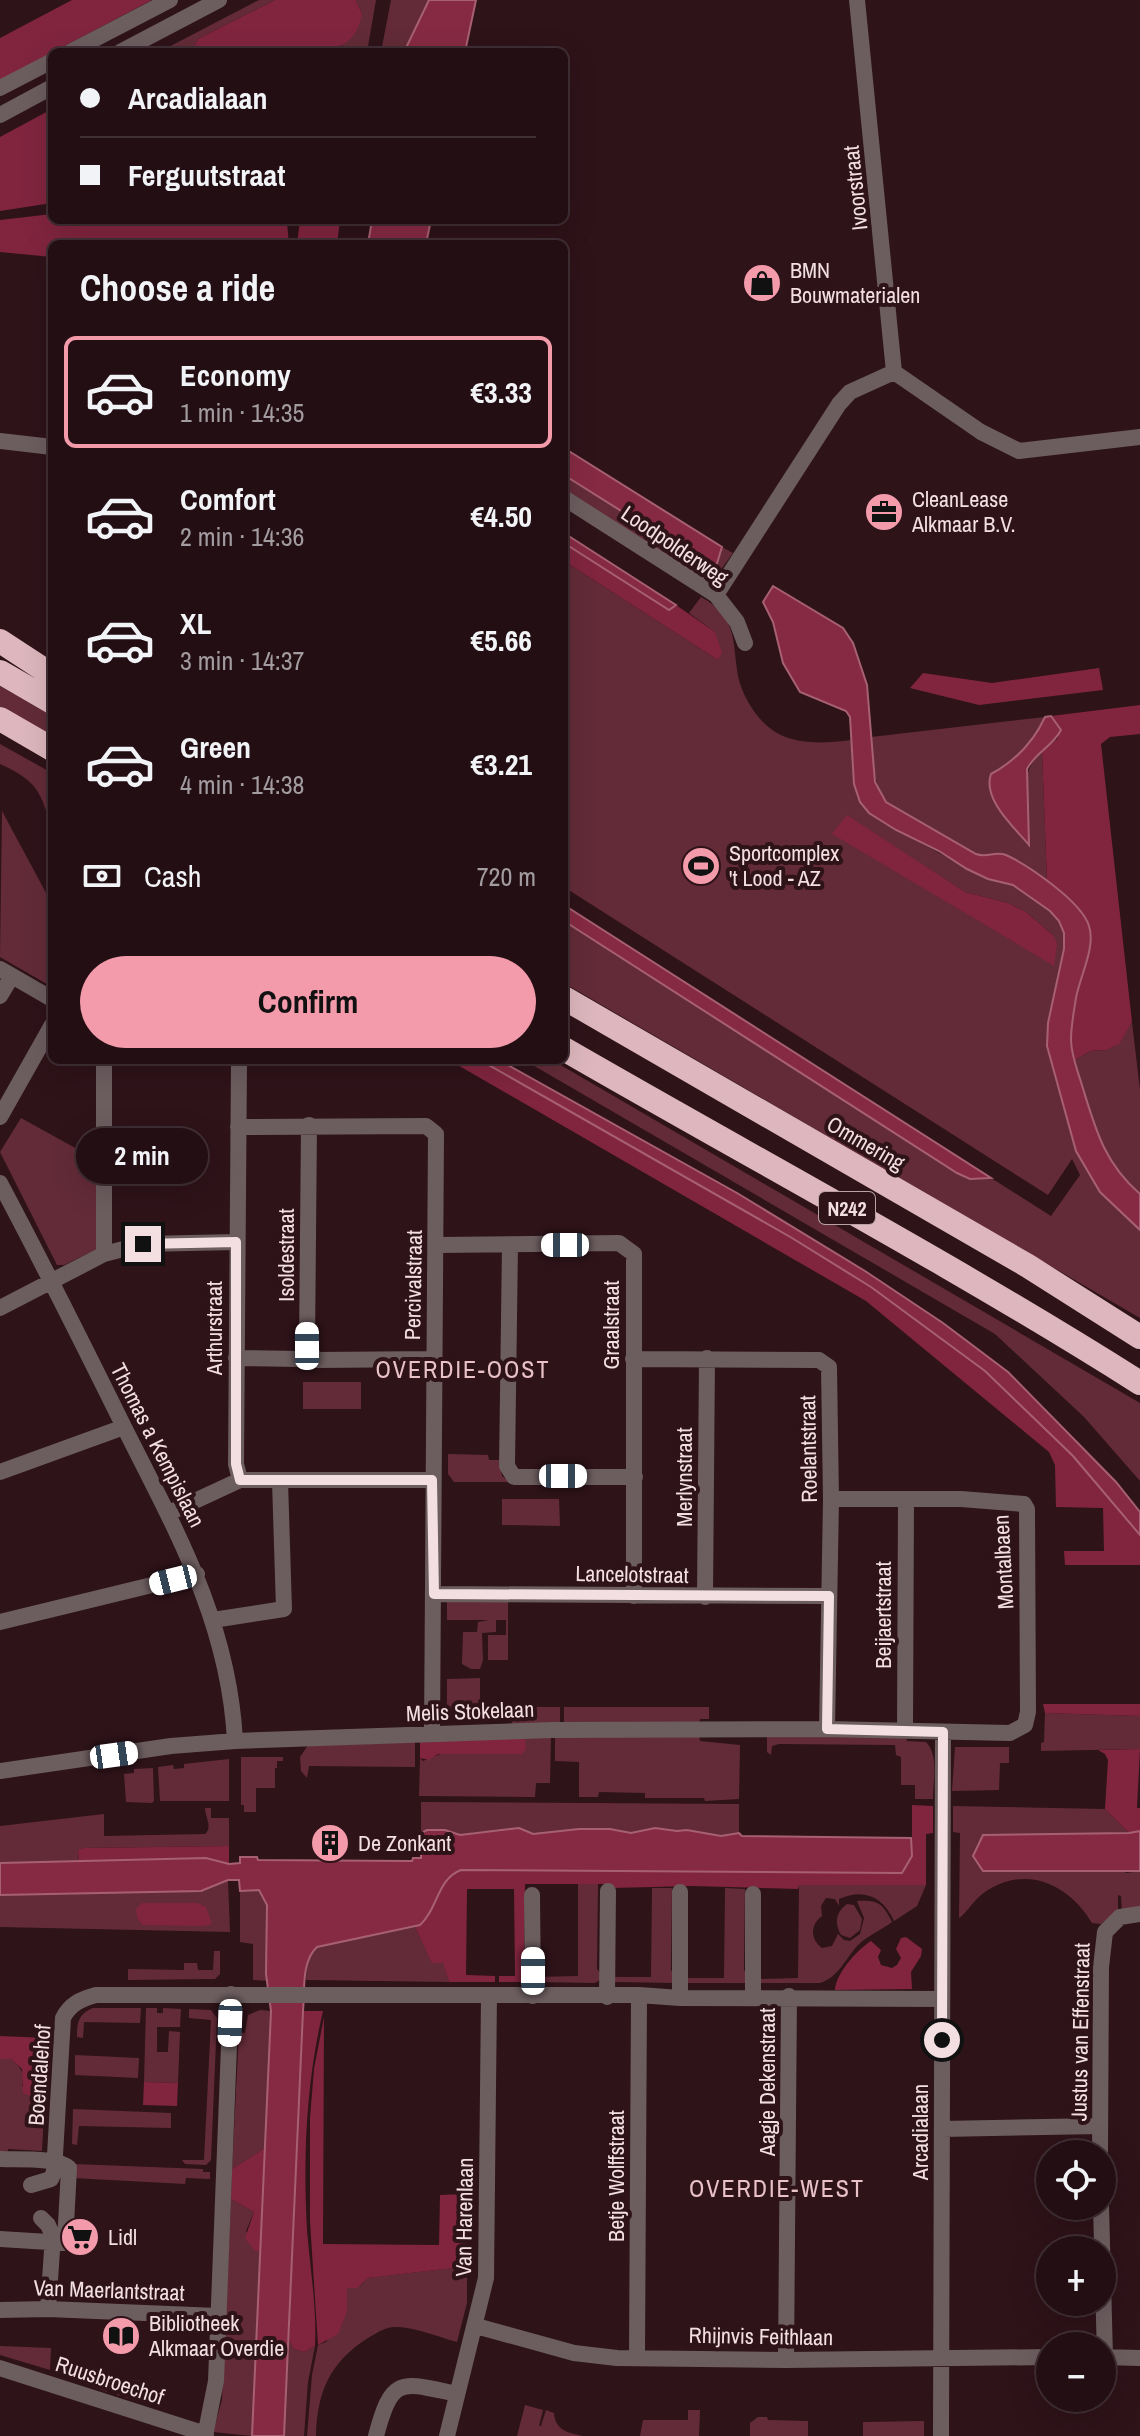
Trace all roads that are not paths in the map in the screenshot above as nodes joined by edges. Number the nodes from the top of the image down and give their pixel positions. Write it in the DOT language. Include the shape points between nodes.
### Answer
graph roads {
  1 [pos="170,0"];
  2 [pos="219,0"];
  3 [pos="857,0"];
  4 [pos="78,48"];
  5 [pos="128,48"];
  6 [pos="48,63"];
  7 [pos="0,88"];
  8 [pos="48,89"];
  9 [pos="0,115"];
  10 [pos="894,372"];
  11 [pos="1140,437"];
  12 [pos="0,441"];
  13 [pos="48,447"];
  14 [pos="568,501"];
  15 [pos="716,595"];
  16 [pos="0,641"];
  17 [pos="745,643"];
  18 [pos="0,672"];
  19 [pos="48,672"];
  20 [pos="48,700"];
  21 [pos="0,719"];
  22 [pos="0,731"];
  23 [pos="48,749"];
  24 [pos="48,750"];
  25 [pos="6,972"];
  26 [pos="0,996"];
  27 [pos="48,997"];
  28 [pos="568,1000"];
  29 [pos="48,1032"];
  30 [pos="568,1051"];
  31 [pos="104,1064"];
  32 [pos="239,1064"];
  33 [pos="0,1117"];
  34 [pos="309,1125"];
  35 [pos="238,1127"];
  36 [pos="0,1183"];
  37 [pos="236,1242"];
  38 [pos="437,1245"];
  39 [pos="510,1245"];
  40 [pos="104,1254"];
  41 [pos="1028,1266"];
  42 [pos="52,1282"];
  43 [pos="0,1308"];
  44 [pos="1140,1325"];
  45 [pos="1140,1337"];
  46 [pos="311,1353"];
  47 [pos="236,1358"];
  48 [pos="707,1358"];
  49 [pos="434,1359"];
  50 [pos="633,1359"];
  51 [pos="1135,1381"];
  52 [pos="124,1427"];
  53 [pos="0,1472"];
  54 [pos="635,1477"];
  55 [pos="240,1480"];
  56 [pos="432,1480"];
  57 [pos="280,1481"];
  58 [pos="831,1499"];
  59 [pos="906,1499"];
  60 [pos="169,1513"];
  61 [pos="197,1574"];
  62 [pos="434,1594"];
  63 [pos="634,1596"];
  64 [pos="829,1596"];
  65 [pos="705,1597"];
  66 [pos="213,1620"];
  67 [pos="0,1622"];
  68 [pos="827,1729"];
  69 [pos="905,1731"];
  70 [pos="943,1732"];
  71 [pos="432,1734"];
  72 [pos="235,1741"];
  73 [pos="0,1771"];
  74 [pos="608,1891"];
  75 [pos="680,1892"];
  76 [pos="753,1894"];
  77 [pos="532,1895"];
  78 [pos="1140,1914"];
  79 [pos="231,1994"];
  80 [pos="489,1995"];
  81 [pos="639,1995"];
  82 [pos="533,1996"];
  83 [pos="753,1996"];
  84 [pos="789,1996"];
  85 [pos="607,1997"];
  86 [pos="680,1998"];
  87 [pos="942,1999"];
  88 [pos="1100,2126"];
  89 [pos="942,2129"];
  90 [pos="1100,2140"];
  91 [pos="0,2159"];
  92 [pos="56,2162"];
  93 [pos="31,2185"];
  94 [pos="41,2218"];
  95 [pos="1101,2220"];
  96 [pos="0,2239"];
  97 [pos="53,2242"];
  98 [pos="48,2309"];
  99 [pos="0,2310"];
  100 [pos="217,2316"];
  101 [pos="476,2326"];
  102 [pos="1103,2332"];
  103 [pos="637,2357"];
  104 [pos="1036,2357"];
  105 [pos="1116,2357"];
  106 [pos="941,2358"];
  107 [pos="1140,2358"];
  108 [pos="786,2360"];
  109 [pos="0,2368"];
  110 [pos="457,2394"];
  111 [pos="205,2435"];
  112 [pos="376,2436"];
  113 [pos="447,2436"];
  114 [pos="941,2436"];
  1 -- 4 [label="street"];
  2 -- 5 [label="street"];
  3 -- 10 [label="street, Ivoorstraat"];
  6 -- 7 [label="street"];
  8 -- 9 [label="street"];
  10 -- 11 [label="street" via="981,432 1019,451"];
  10 -- 15 [label="street" via="850,392 839,404"];
  12 -- 13 [label="street"];
  14 -- 15 [label="street, Loodpolderweg"];
  15 -- 17 [label="street, Loodpolderweg" via="737,622"];
  16 -- 19 [label="highway"];
  18 -- 20 [label="highway"];
  21 -- 23 [label="highway"];
  22 -- 24 [label="highway"];
  25 -- 26 [label="street"];
  25 -- 27 [label="street"];
  28 -- 41 [label="highway, Ommering / N242"];
  29 -- 33 [label="street"];
  30 -- 51 [label="highway, N242" via="797,1179"];
  31 -- 40 [label="street"];
  32 -- 35 [label="street, Arthurstraat"];
  34 -- 35 [label="street, Percivalstraat"];
  34 -- 38 [label="street, Percivalstraat" via="426,1126 436,1134"];
  34 -- 46 [label="street, Isoldestraat"];
  35 -- 37 [label="street, Arthurstraat"];
  36 -- 42 [label="street, Thomas a Kempislaan"];
  37 -- 40 [label="street" via="143,1244"];
  37 -- 47 [label="street, Arthurstraat"];
  38 -- 39 [label="street, Graalstraat"];
  38 -- 49 [label="street, Percivalstraat"];
  39 -- 50 [label="street, Graalstraat" via="619,1243 634,1254"];
  39 -- 54 [label="street" via="507,1466 514,1477"];
  40 -- 42 [label="street"];
  41 -- 44 [label="highway, N242"];
  41 -- 45 [label="highway, Ommering / N242"];
  42 -- 43 [label="street"];
  42 -- 52 [label="street, Thomas a Kempislaan"];
  46 -- 47 [label="street" via="300,1359"];
  46 -- 49 [label="street" via="316,1360"];
  47 -- 55 [label="street, Arthurstraat"];
  48 -- 50 [label="street, Roelantstraat"];
  48 -- 58 [label="street, Roelantstraat" via="819,1360 829,1367"];
  48 -- 65 [label="street, Merlynstraat"];
  49 -- 56 [label="street, Percivalstraat"];
  50 -- 54 [label="street, Graalstraat"];
  52 -- 53 [label="street"];
  52 -- 60 [label="street, Thomas a Kempislaan"];
  54 -- 63 [label="street, Graalstraat"];
  55 -- 57 [label="street"];
  55 -- 60 [label="street"];
  56 -- 57 [label="street"];
  56 -- 62 [label="street, Percivalstraat"];
  57 -- 66 [label="street" via="284,1609"];
  58 -- 59 [label="street, Montalbaen"];
  58 -- 64 [label="street, Roelantstraat"];
  59 -- 69 [label="street, Beijaertstraat"];
  59 -- 70 [label="street, Montalbaen" via="1019,1503 1027,1509 1025,1725 1010,1733"];
  60 -- 61 [label="street, Thomas a Kempislaan"];
  61 -- 66 [label="street, Thomas a Kempislaan"];
  61 -- 67 [label="street"];
  62 -- 63 [label="street, Lancelotstraat"];
  62 -- 71 [label="street, Percivalstraat"];
  63 -- 65 [label="street, Lancelotstraat"];
  64 -- 65 [label="street, Lancelotstraat"];
  64 -- 68 [label="street, Roelantstraat"];
  66 -- 72 [label="street, Thomas a Kempislaan" via="228,1677"];
  68 -- 69 [label="street, Melis Stokelaan"];
  68 -- 71 [label="street, Melis Stokelaan"];
  69 -- 70 [label="street, Melis Stokelaan"];
  70 -- 87 [label="street, Arcadialaan"];
  71 -- 72 [label="street, Melis Stokelaan"];
  72 -- 73 [label="street, Melis Stokelaan"];
  74 -- 85 [label="street"];
  75 -- 86 [label="street"];
  76 -- 83 [label="street"];
  77 -- 82 [label="street"];
  78 -- 88 [label="street, Justus van Effenstraat" via="1120,1917 1105,1932"];
  79 -- 80 [label="street, Boendalehof"];
  79 -- 92 [label="street, Boendalehof" via="96,1995 72,2005 63,2018"];
  79 -- 100 [label="street"];
  80 -- 82 [label="street, Boendalehof"];
  80 -- 101 [label="street, Van Harenlaan" via="486,2278"];
  81 -- 85 [label="street, Boendalehof"];
  81 -- 86 [label="street, Boendalehof"];
  81 -- 103 [label="street, Betje Wolffstraat"];
  82 -- 85 [label="street, Boendalehof"];
  83 -- 84 [label="street, Boendalehof"];
  83 -- 86 [label="street, Boendalehof"];
  84 -- 87 [label="street, Boendalehof"];
  84 -- 108 [label="street, Aagje Dekenstraat"];
  87 -- 89 [label="street, Arcadialaan"];
  88 -- 89 [label="street"];
  88 -- 90 [label="street, Justus van Effenstraat"];
  89 -- 106 [label="street, Arcadialaan"];
  91 -- 92 [label="street"];
  92 -- 93 [label="street" via="51,2179"];
  92 -- 97 [label="street" via="69,2168 65,2243"];
  94 -- 97 [label="street"];
  95 -- 102 [label="street"];
  96 -- 97 [label="street"];
  97 -- 98 [label="street"];
  98 -- 99 [label="street, Van Maerlantstraat"];
  98 -- 100 [label="street, Van Maerlantstraat"];
  100 -- 111 [label="street" via="216,2381"];
  101 -- 103 [label="street, Rhijnvis Feithlaan" via="574,2353"];
  101 -- 110 [label="street, Van Harenlaan"];
  103 -- 108 [label="street, Rhijnvis Feithlaan"];
  104 -- 106 [label="street, Rhijnvis Feithlaan"];
  105 -- 107 [label="street"];
  106 -- 108 [label="street, Rhijnvis Feithlaan"];
  106 -- 114 [label="street, Arcadialaan"];
  109 -- 111 [label="street, Ruusbroechof"];
  110 -- 112 [label="street" via="400,2388 387,2399"];
  110 -- 113 [label="street, Van Harenlaan"];
}
